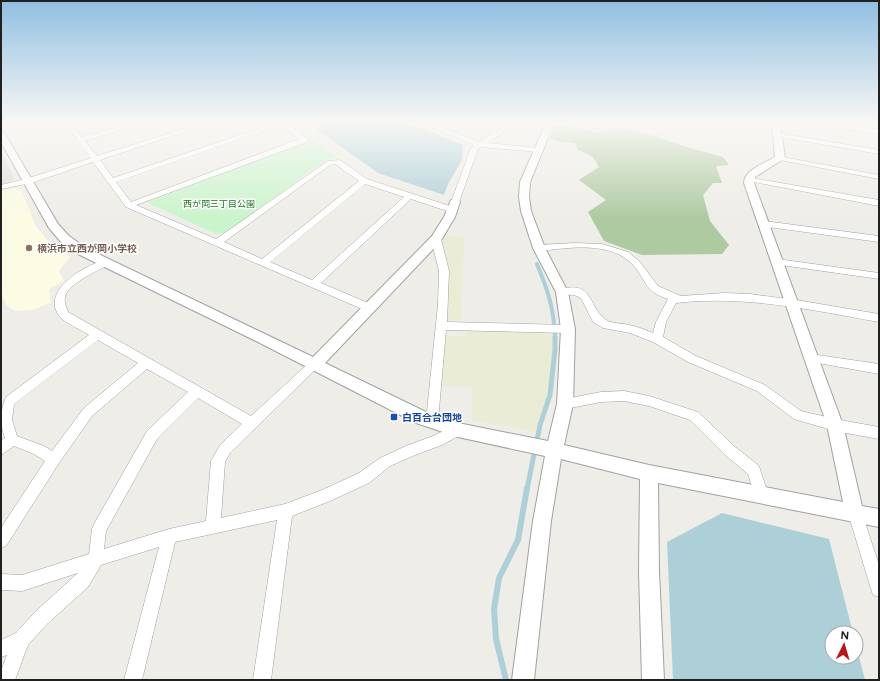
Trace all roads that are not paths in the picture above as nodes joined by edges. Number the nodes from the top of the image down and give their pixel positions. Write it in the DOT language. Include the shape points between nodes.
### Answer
graph roads {
  1 [pos="13,155"];
  2 [pos="91,155"];
  3 [pos="111,155"];
  4 [pos="188,155"];
  5 [pos="264,155"];
  6 [pos="473,155"];
  7 [pos="536,155"];
  8 [pos="780,155"];
  9 [pos="780,158"];
  10 [pos="95,160"];
  11 [pos="879,177"];
  12 [pos="749,179"];
  13 [pos="28,181"];
  14 [pos="111,181"];
  15 [pos="364,181"];
  16 [pos="1,187"];
  17 [pos="409,196"];
  18 [pos="879,203"];
  19 [pos="129,205"];
  20 [pos="454,206"];
  21 [pos="764,224"];
  22 [pos="436,239"];
  23 [pos="879,239"];
  24 [pos="217,243"];
  25 [pos="538,248"];
  26 [pos="778,262"];
  27 [pos="105,263"];
  28 [pos="263,263"];
  29 [pos="879,276"];
  30 [pos="314,284"];
  31 [pos="562,292"];
  32 [pos="680,299"];
  33 [pos="792,304"];
  34 [pos="368,308"];
  35 [pos="879,318"];
  36 [pos="440,326"];
  37 [pos="568,329"];
  38 [pos="98,334"];
  39 [pos="657,339"];
  40 [pos="811,358"];
  41 [pos="147,362"];
  42 [pos="315,364"];
  43 [pos="879,369"];
  44 [pos="197,391"];
  45 [pos="565,404"];
  46 [pos="432,421"];
  47 [pos="251,423"];
  48 [pos="835,425"];
  49 [pos="458,430"];
  50 [pos="879,433"];
  51 [pos="12,440"];
  52 [pos="1,449"];
  53 [pos="554,450"];
  54 [pos="54,459"];
  55 [pos="649,473"];
  56 [pos="761,494"];
  57 [pos="285,511"];
  58 [pos="855,513"];
  59 [pos="879,518"];
  60 [pos="213,526"];
  61 [pos="169,536"];
  62 [pos="1,540"];
  63 [pos="96,558"];
  64 [pos="1,582"];
  65 [pos="879,589"];
  66 [pos="22,638"];
  67 [pos="1,649"];
  68 [pos="6,680"];
  69 [pos="133,680"];
  70 [pos="262,680"];
  71 [pos="523,680"];
  72 [pos="653,680"];
  1 -- 13 [label="street"];
  2 -- 10 [label="street"];
  3 -- 10 [label="street"];
  4 -- 14 [label="street"];
  5 -- 19 [label="street"];
  6 -- 20 [label="street"];
  7 -- 25 [label="street" via="525,182 524,197"];
  8 -- 9 [label="street"];
  9 -- 11 [label="street"];
  9 -- 12 [label="street" via="751,175"];
  10 -- 13 [label="street"];
  10 -- 14 [label="street"];
  12 -- 18 [label="street"];
  12 -- 21 [label="street"];
  13 -- 16 [label="street"];
  13 -- 27 [label="street" via="53,226 65,239"];
  14 -- 19 [label="street"];
  15 -- 17 [label="street"];
  15 -- 24 [label="street" via="336,162 328,163"];
  15 -- 28 [label="street"];
  17 -- 20 [label="street"];
  17 -- 30 [label="street"];
  19 -- 24 [label="street"];
  20 -- 22 [label="street" via="448,222"];
  21 -- 23 [label="street"];
  21 -- 26 [label="street"];
  22 -- 34 [label="street"];
  22 -- 36 [label="street" via="444,271"];
  24 -- 28 [label="street"];
  25 -- 31 [label="street"];
  25 -- 32 [label="street" via="582,245 621,252 634,260 652,286"];
  26 -- 29 [label="street"];
  26 -- 33 [label="street"];
  27 -- 38 [label="street" via="66,287 61,294 61,310 64,315"];
  27 -- 42 [label="street"];
  28 -- 30 [label="street"];
  30 -- 34 [label="street"];
  31 -- 37 [label="street"];
  31 -- 39 [label="street" via="575,291 585,296 597,319 608,325 631,329"];
  32 -- 33 [label="street" via="742,297"];
  32 -- 39 [label="street" via="673,300 668,307"];
  33 -- 35 [label="street"];
  33 -- 40 [label="street"];
  34 -- 42 [label="street"];
  36 -- 37 [label="street"];
  36 -- 46 [label="street"];
  37 -- 45 [label="street"];
  38 -- 41 [label="street"];
  38 -- 51 [label="street" via="10,401 5,411 6,426"];
  39 -- 48 [label="street" via="692,359 761,388 798,415"];
  40 -- 43 [label="street"];
  40 -- 48 [label="street"];
  41 -- 44 [label="street"];
  41 -- 54 [label="street" via="88,412"];
  42 -- 46 [label="street" via="380,398"];
  42 -- 47 [label="street"];
  44 -- 47 [label="street"];
  44 -- 63 [label="street" via="152,435 99,529"];
  45 -- 53 [label="street"];
  45 -- 56 [label="street" via="601,397 624,396 649,401 694,416 728,450 754,470"];
  46 -- 49 [label="street"];
  47 -- 60 [label="street" via="225,449 218,461"];
  48 -- 50 [label="street"];
  48 -- 58 [label="street"];
  49 -- 53 [label="street"];
  49 -- 57 [label="street" via="392,459 364,478"];
  51 -- 52 [label="street"];
  51 -- 54 [label="street" via="39,450"];
  53 -- 55 [label="street"];
  53 -- 71 [label="street" via="542,521"];
  54 -- 62 [label="street"];
  55 -- 56 [label="street"];
  55 -- 72 [label="street"];
  56 -- 58 [label="street"];
  57 -- 60 [label="street"];
  57 -- 70 [label="street"];
  58 -- 59 [label="street"];
  58 -- 65 [label="street"];
  60 -- 61 [label="street"];
  61 -- 63 [label="street"];
  61 -- 69 [label="street"];
  63 -- 64 [label="street" via="22,583"];
  63 -- 66 [label="street" via="82,581"];
  66 -- 67 [label="street"];
  66 -- 68 [label="street"];
}
